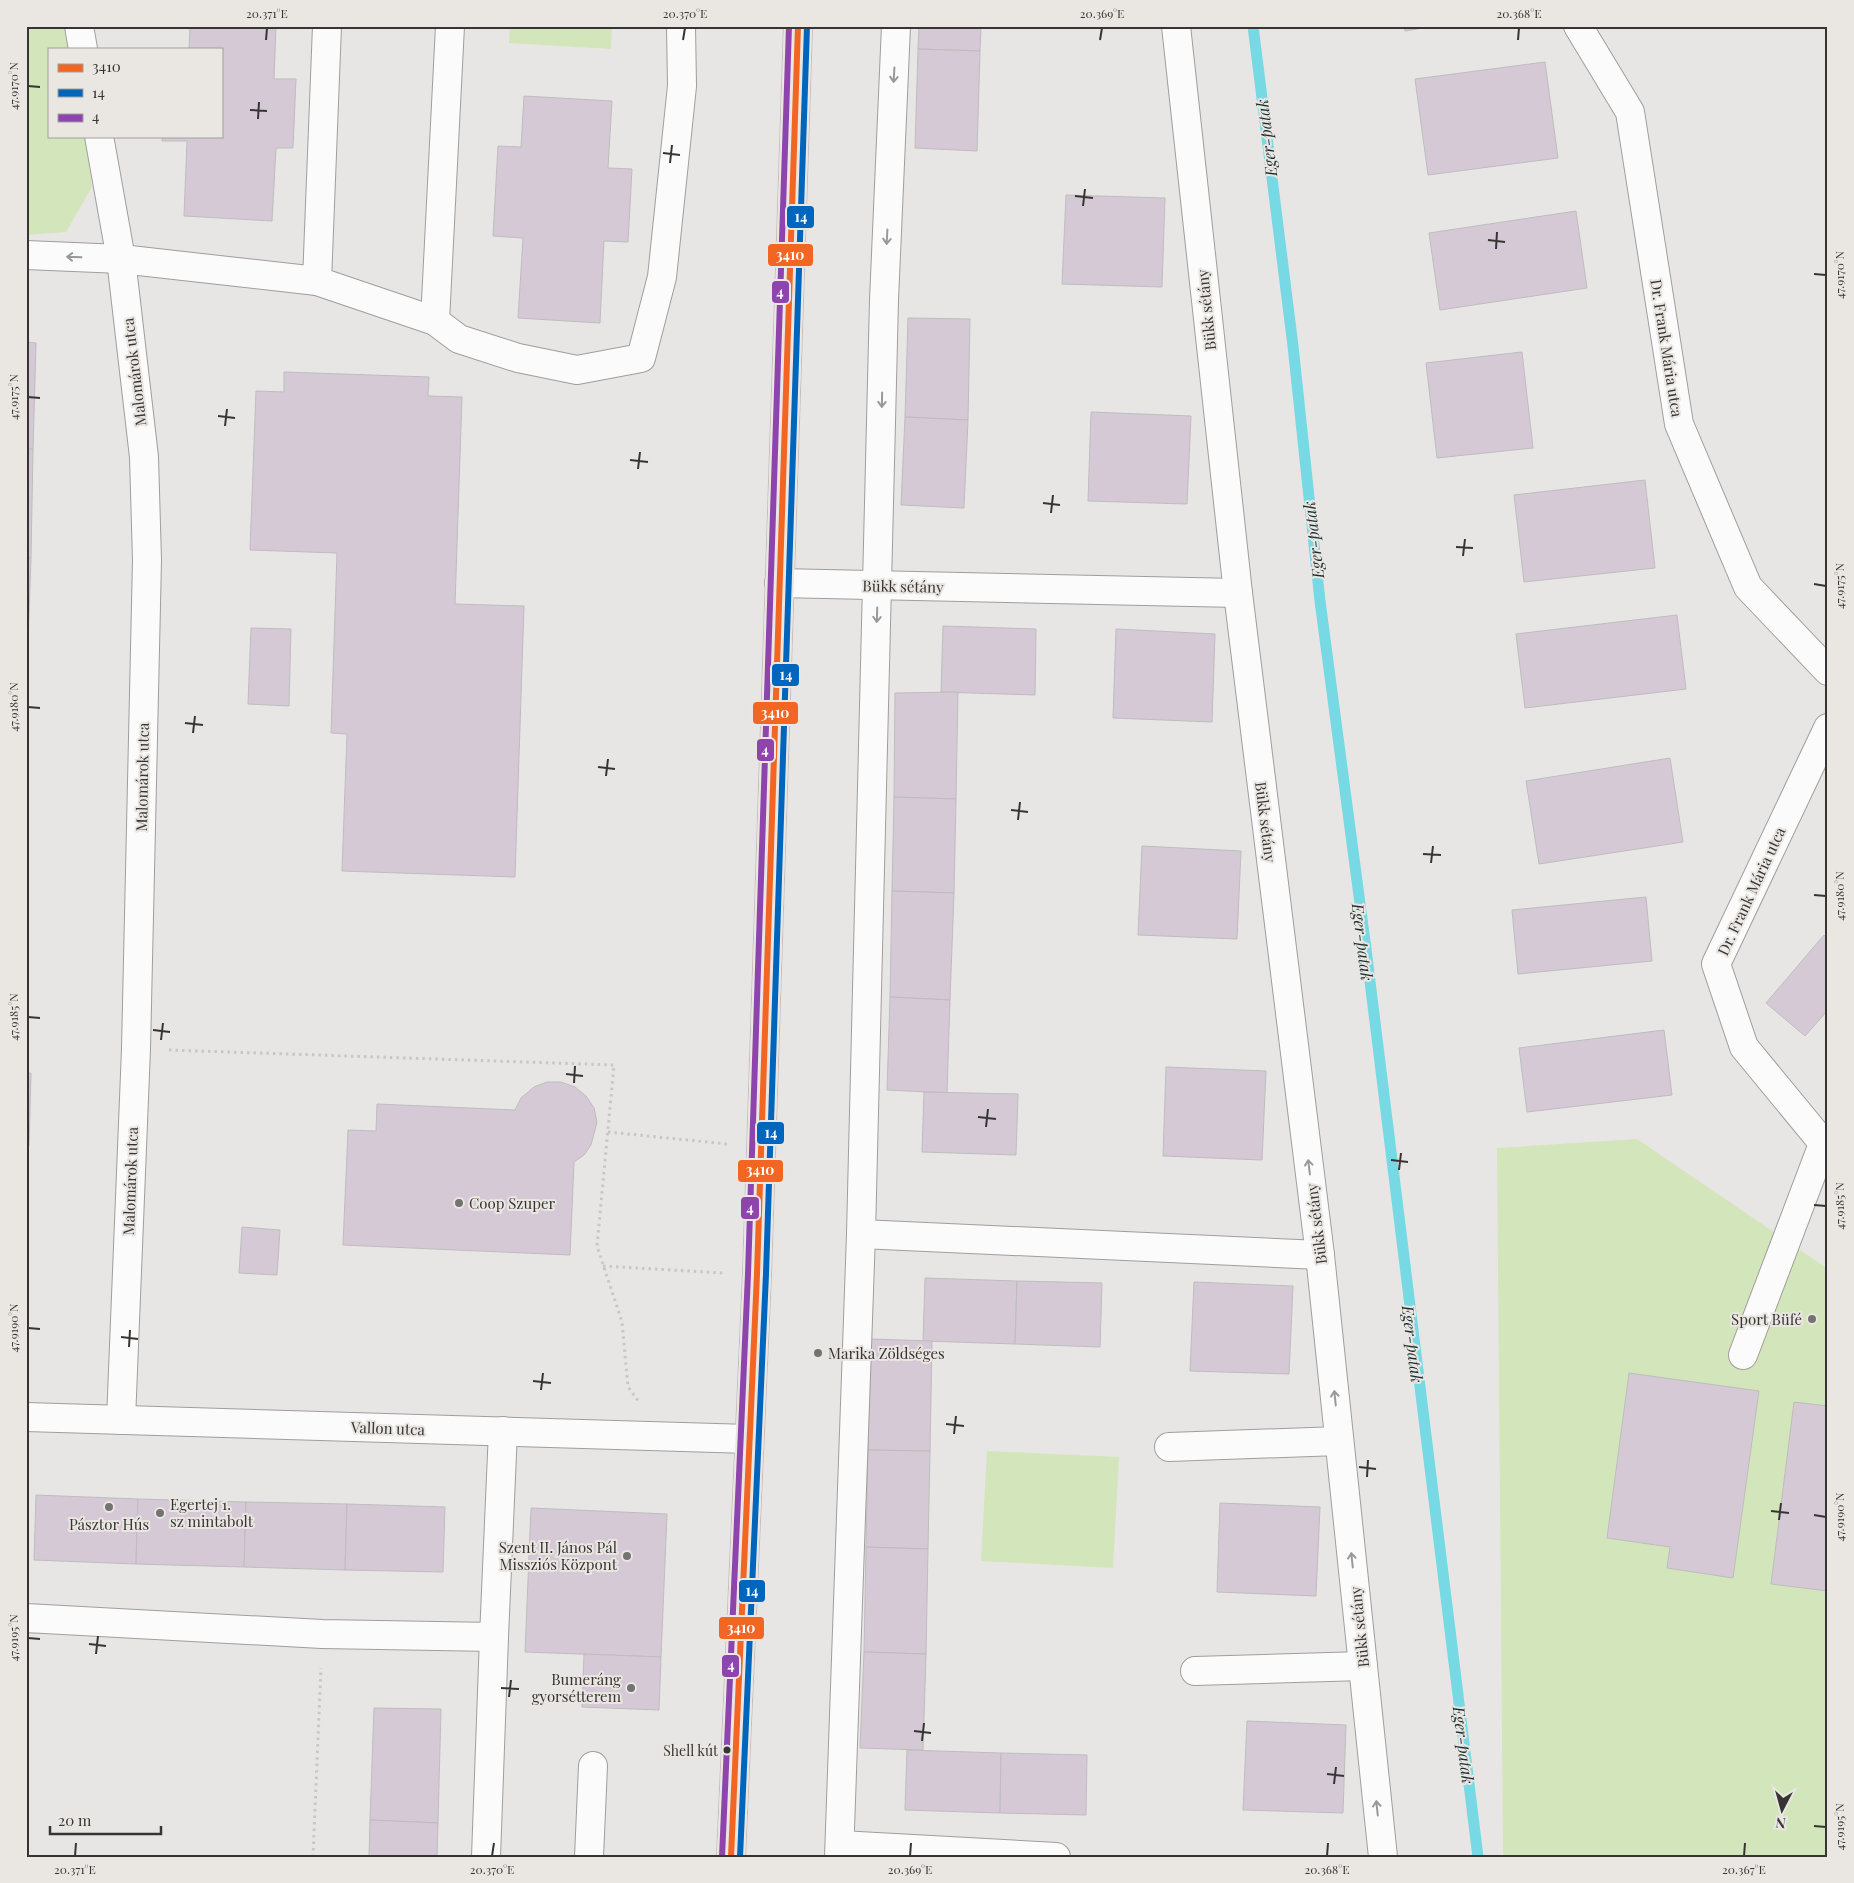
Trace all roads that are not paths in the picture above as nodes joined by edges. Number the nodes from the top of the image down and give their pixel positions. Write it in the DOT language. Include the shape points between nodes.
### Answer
graph roads {
  1 [pos="79,26"];
  2 [pos="327,26"];
  3 [pos="450,26"];
  4 [pos="681,26"];
  5 [pos="798,26"];
  6 [pos="896,26"];
  7 [pos="1176,26"];
  8 [pos="1578,26"];
  9 [pos="83,48"];
  10 [pos="99,138"];
  11 [pos="26,255"];
  12 [pos="121,259"];
  13 [pos="317,281"];
  14 [pos="435,322"];
  15 [pos="779,584"];
  16 [pos="878,586"];
  17 [pos="1238,593"];
  18 [pos="1828,671"];
  19 [pos="1828,728"];
  20 [pos="1825,1147"];
  21 [pos="861,1234"];
  22 [pos="1320,1255"];
  23 [pos="1743,1355"];
  24 [pos="26,1417"];
  25 [pos="120,1420"];
  26 [pos="503,1432"];
  27 [pos="749,1439"];
  28 [pos="1340,1441"];
  29 [pos="1169,1447"];
  30 [pos="26,1618"];
  31 [pos="494,1637"];
  32 [pos="1363,1666"];
  33 [pos="1195,1670"];
  34 [pos="593,1766"];
  35 [pos="840,1851"];
  36 [pos="486,1857"];
  37 [pos="589,1857"];
  38 [pos="731,1857"];
  39 [pos="1056,1857"];
  40 [pos="1383,1857"];
  1 -- 9 [label="street"];
  2 -- 13 [label="street"];
  3 -- 14 [label="street"];
  4 -- 14 [label="street" via="682,86 662,277 641,358 577,370 518,358 459,339"];
  5 -- 15 [label="main road"];
  6 -- 16 [label="street, one-way" via="884,300"];
  7 -- 17 [label="street, Bükk sétány"];
  8 -- 18 [label="street, Dr. Frank Mária utca" via="1630,112 1679,424 1748,587"];
  10 -- 12 [label="street, Malomárok utca"];
  12 -- 11 [label="street, one-way"];
  12 -- 13 [label="street"];
  12 -- 25 [label="street, Malomárok utca" via="144,456 147,560 136,1049"];
  13 -- 14 [label="street"];
  15 -- 16 [label="street, Bükk sétány"];
  15 -- 27 [label="main road"];
  16 -- 17 [label="street, Bükk sétány"];
  16 -- 21 [label="street, one-way"];
  22 -- 17 [label="street, Bükk sétány, one-way"];
  19 -- 20 [label="street, Dr. Frank Mária utca" via="1716,964 1744,1047"];
  20 -- 23 [label="street"];
  21 -- 22 [label="street"];
  21 -- 35 [label="street"];
  28 -- 22 [label="street, Bükk sétány, one-way"];
  24 -- 25 [label="street, Vallon utca"];
  25 -- 26 [label="street, Vallon utca"];
  26 -- 27 [label="street, Vallon utca"];
  26 -- 31 [label="street"];
  27 -- 38 [label="main road"];
  28 -- 29 [label="street"];
  32 -- 28 [label="street, Bükk sétány, one-way"];
  30 -- 31 [label="street" via="322,1634"];
  31 -- 36 [label="street"];
  32 -- 33 [label="street"];
  40 -- 32 [label="street, Bükk sétány, one-way"];
  34 -- 37 [label="street"];
  35 -- 39 [label="street"];
}
